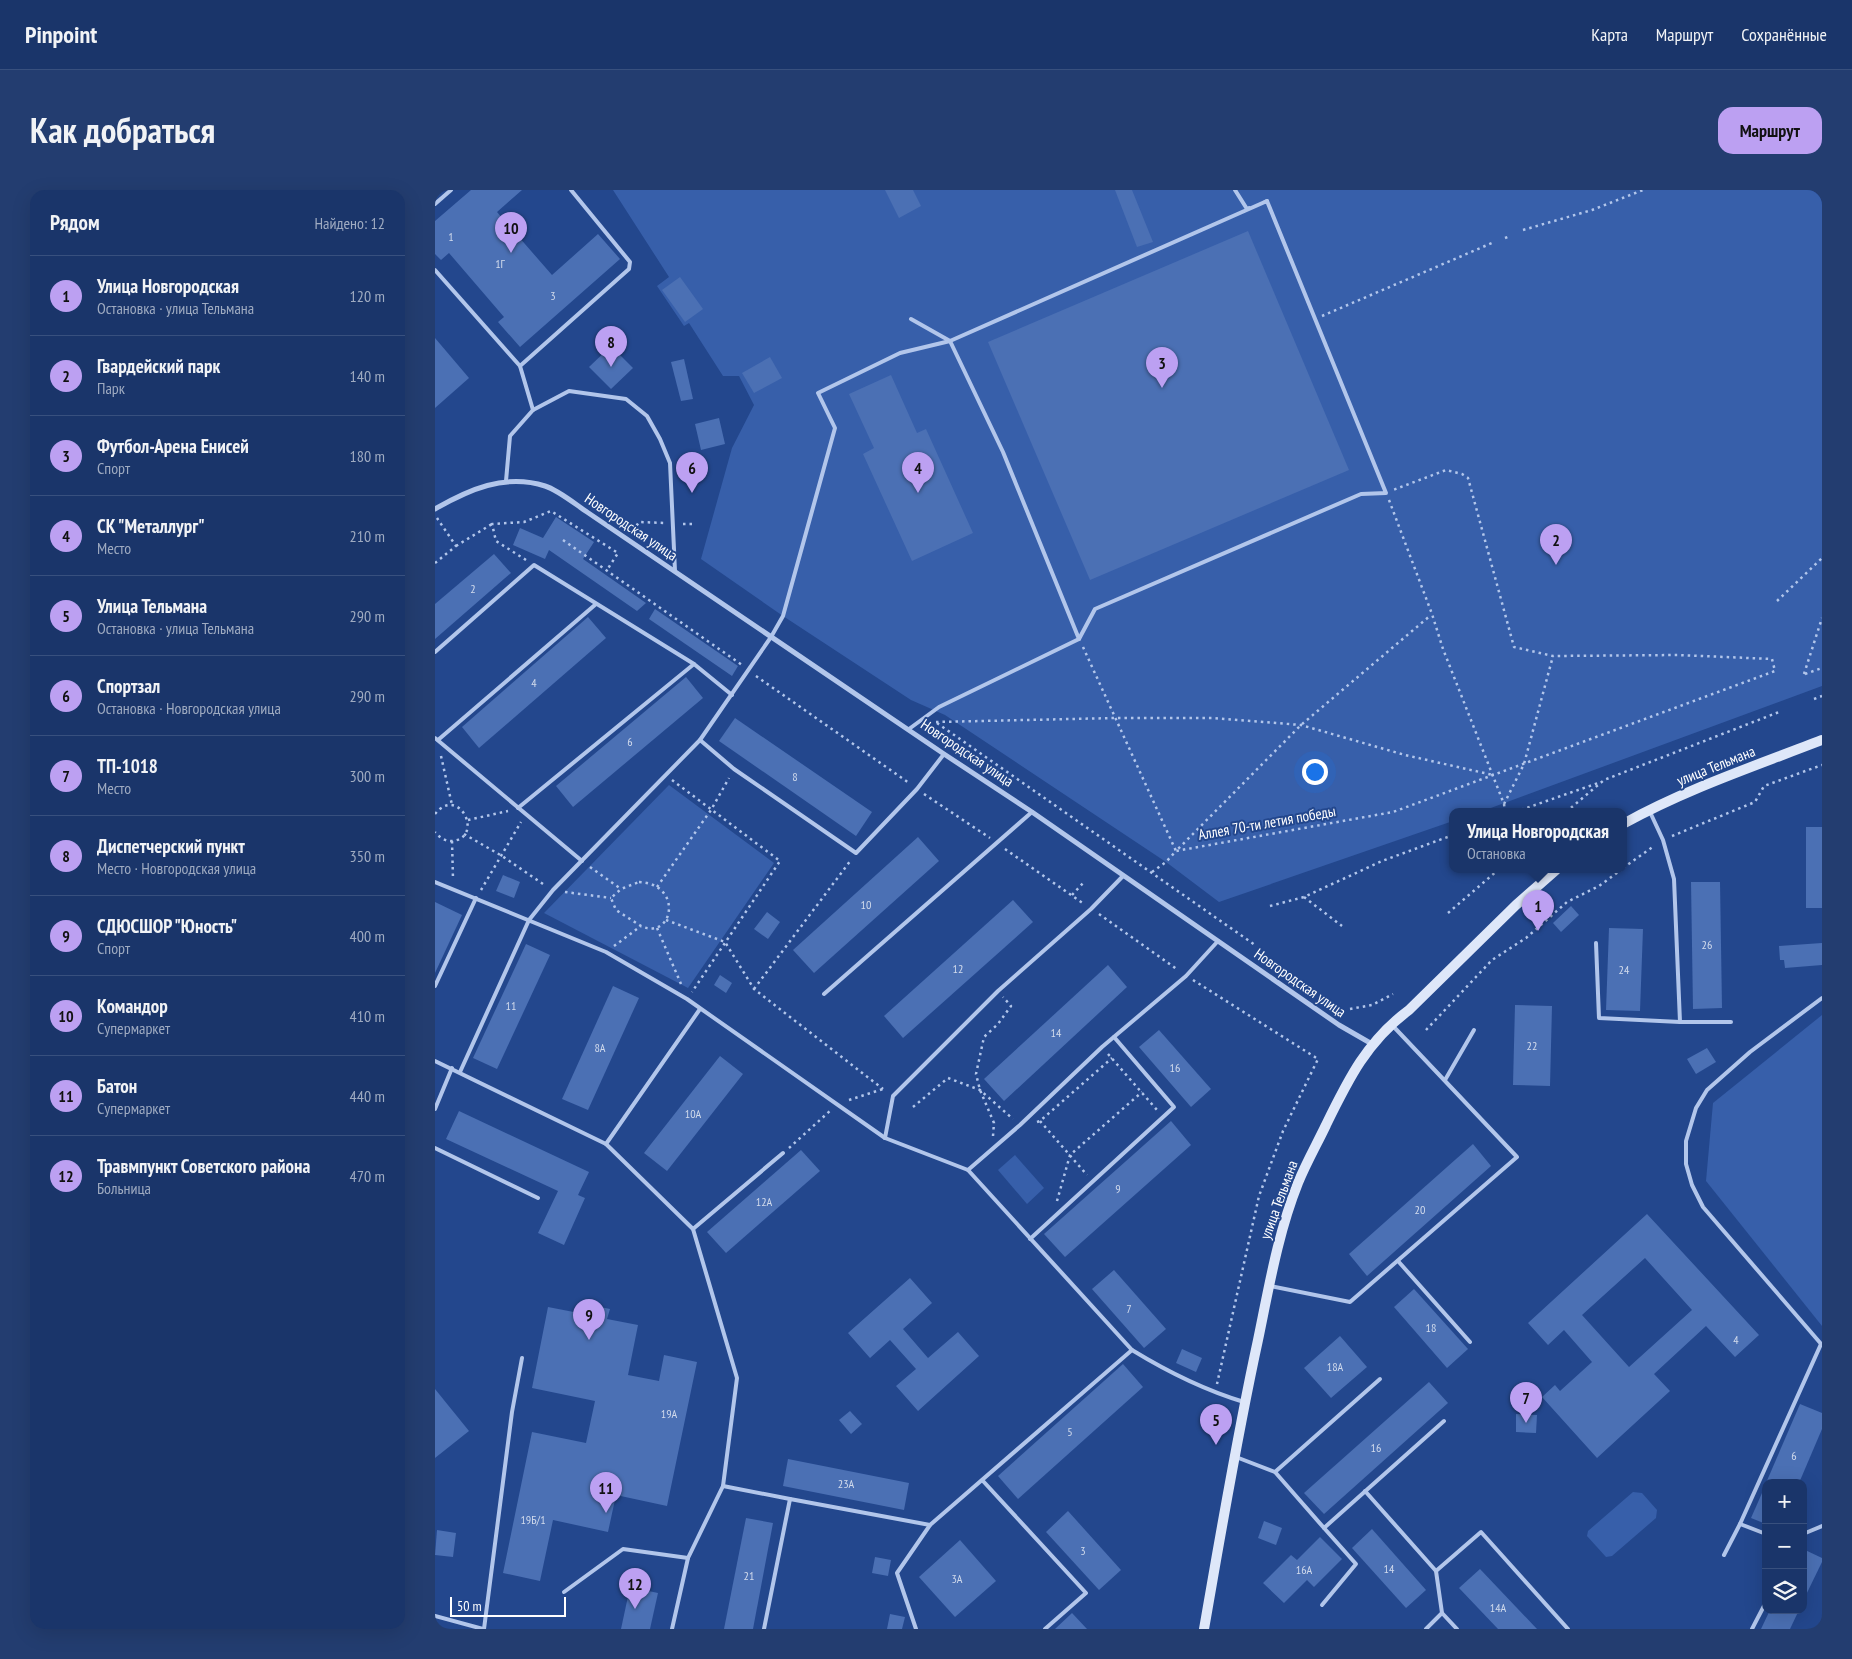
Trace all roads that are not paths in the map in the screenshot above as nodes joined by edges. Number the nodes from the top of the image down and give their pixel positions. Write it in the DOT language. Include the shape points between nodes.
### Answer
graph roads {
  1 [pos="451,190"];
  2 [pos="571,190"];
  3 [pos="1235,190"];
  4 [pos="435,204"];
  5 [pos="1247,209"];
  6 [pos="435,270"];
  7 [pos="911,319"];
  8 [pos="950,341"];
  9 [pos="520,366"];
  10 [pos="533,410"];
  11 [pos="506,481"];
  12 [pos="435,510"];
  13 [pos="675,572"];
  14 [pos="596,604"];
  15 [pos="771,637"];
  16 [pos="1079,639"];
  17 [pos="435,652"];
  18 [pos="694,664"];
  19 [pos="732,695"];
  20 [pos="909,729"];
  21 [pos="436,739"];
  22 [pos="700,740"];
  23 [pos="1822,740"];
  24 [pos="944,754"];
  25 [pos="518,808"];
  26 [pos="1649,810"];
  27 [pos="1032,812"];
  28 [pos="1627,822"];
  29 [pos="582,861"];
  30 [pos="1553,873"];
  31 [pos="1123,876"];
  32 [pos="435,882"];
  33 [pos="476,898"];
  34 [pos="529,920"];
  35 [pos="1218,941"];
  36 [pos="1596,943"];
  37 [pos="435,986"];
  38 [pos="824,994"];
  39 [pos="1822,998"];
  40 [pos="700,1009"];
  41 [pos="1680,1022"];
  42 [pos="1731,1022"];
  43 [pos="1391,1024"];
  44 [pos="1474,1030"];
  45 [pos="1113,1037"];
  46 [pos="1372,1044"];
  47 [pos="435,1061"];
  48 [pos="452,1068"];
  49 [pos="460,1072"];
  50 [pos="1445,1080"];
  51 [pos="435,1109"];
  52 [pos="885,1138"];
  53 [pos="606,1144"];
  54 [pos="435,1148"];
  55 [pos="783,1153"];
  56 [pos="968,1170"];
  57 [pos="538,1198"];
  58 [pos="693,1229"];
  59 [pos="1030,1239"];
  60 [pos="1398,1261"];
  61 [pos="1269,1286"];
  62 [pos="1469,1342"];
  63 [pos="1822,1345"];
  64 [pos="1132,1350"];
  65 [pos="522,1358"];
  66 [pos="1380,1379"];
  67 [pos="1244,1402"];
  68 [pos="1444,1421"];
  69 [pos="1235,1456"];
  70 [pos="1275,1472"];
  71 [pos="983,1481"];
  72 [pos="723,1486"];
  73 [pos="1365,1491"];
  74 [pos="791,1499"];
  75 [pos="1740,1524"];
  76 [pos="930,1525"];
  77 [pos="1822,1526"];
  78 [pos="1323,1528"];
  79 [pos="1762,1532"];
  80 [pos="1807,1532"];
  81 [pos="1724,1555"];
  82 [pos="688,1558"];
  83 [pos="1436,1571"];
  84 [pos="564,1592"];
  85 [pos="1322,1605"];
  86 [pos="1762,1610"];
  87 [pos="1443,1613"];
  88 [pos="435,1616"];
  89 [pos="484,1629"];
  90 [pos="672,1629"];
  91 [pos="763,1629"];
  92 [pos="916,1629"];
  93 [pos="1045,1629"];
  94 [pos="1204,1629"];
  95 [pos="1426,1629"];
  96 [pos="1457,1629"];
  97 [pos="1567,1629"];
  98 [pos="1752,1629"];
  1 -- 4 [label="lane"];
  2 -- 9 [label="lane" via="631,262 629,269"];
  3 -- 5 [label="lane"];
  5 -- 8 [label="lane"];
  5 -- 16 [label="lane" via="1267,201 1386,493 1361,494 1095,609"];
  6 -- 9 [label="lane"];
  7 -- 8 [label="lane"];
  8 -- 15 [label="lane" via="900,353 818,394 835,428 783,616"];
  8 -- 16 [label="lane" via="1003,452"];
  9 -- 10 [label="lane"];
  10 -- 11 [label="lane" via="509,436"];
  10 -- 13 [label="lane" via="569,391 626,399 647,416 670,463"];
  11 -- 12 [label="street" via="456,497"];
  11 -- 13 [label="street, Новгородская улица" via="545,486"];
  13 -- 15 [label="street, Новгородская улица"];
  14 -- 17 [label="lane" via="534,565"];
  14 -- 18 [label="lane"];
  14 -- 21 [label="lane"];
  15 -- 19 [label="lane"];
  15 -- 20 [label="street, Новгородская улица"];
  16 -- 20 [label="lane" via="939,707"];
  18 -- 19 [label="lane"];
  18 -- 25 [label="lane"];
  19 -- 22 [label="lane"];
  20 -- 24 [label="street, Новгородская улица"];
  21 -- 25 [label="lane"];
  22 -- 24 [label="lane" via="734,769 856,853 917,789"];
  22 -- 29 [label="lane"];
  23 -- 26 [label="main road, улица Тельмана"];
  24 -- 27 [label="street, Новгородская улица"];
  25 -- 29 [label="lane"];
  26 -- 28 [label="main road, улица Тельмана"];
  26 -- 41 [label="lane" via="1663,840 1674,879"];
  27 -- 31 [label="street, Новгородская улица"];
  27 -- 38 [label="lane"];
  29 -- 34 [label="lane"];
  30 -- 43 [label="main road, улица Тельмана"];
  31 -- 35 [label="street, Новгородская улица"];
  31 -- 52 [label="lane" via="1091,909 998,991 893,1096"];
  32 -- 33 [label="lane"];
  33 -- 34 [label="lane"];
  33 -- 37 [label="lane"];
  34 -- 40 [label="lane" via="606,952"];
  34 -- 49 [label="lane"];
  35 -- 45 [label="lane" via="1187,976"];
  35 -- 46 [label="street, Новгородская улица" via="1339,1025"];
  36 -- 41 [label="lane" via="1599,1018"];
  39 -- 63 [label="lane" via="1750,1052 1707,1090 1696,1108 1686,1141 1686,1164 1703,1207"];
  40 -- 52 [label="lane"];
  40 -- 53 [label="lane"];
  41 -- 42 [label="lane"];
  43 -- 46 [label="main road, улица Тельмана"];
  43 -- 50 [label="lane"];
  44 -- 50 [label="lane"];
  45 -- 56 [label="lane"];
  45 -- 59 [label="lane" via="1174,1107"];
  46 -- 61 [label="main road, улица Тельмана" via="1354,1070 1298,1182 1280,1235"];
  47 -- 48 [label="lane"];
  48 -- 49 [label="lane"];
  48 -- 51 [label="lane"];
  49 -- 53 [label="lane"];
  50 -- 60 [label="lane" via="1517,1156"];
  52 -- 56 [label="lane"];
  53 -- 58 [label="lane"];
  54 -- 57 [label="lane"];
  55 -- 58 [label="lane"];
  56 -- 59 [label="lane"];
  58 -- 72 [label="lane" via="737,1378"];
  59 -- 64 [label="lane"];
  60 -- 61 [label="lane" via="1350,1302"];
  60 -- 62 [label="lane"];
  61 -- 67 [label="main road, улица Тельмана"];
  63 -- 75 [label="lane"];
  64 -- 67 [label="lane" via="1161,1368 1215,1393"];
  64 -- 71 [label="lane"];
  65 -- 89 [label="lane"];
  66 -- 70 [label="lane"];
  67 -- 69 [label="main road, улица Тельмана"];
  68 -- 73 [label="lane"];
  69 -- 70 [label="lane"];
  69 -- 94 [label="main road, улица Тельмана"];
  70 -- 78 [label="lane"];
  71 -- 76 [label="lane"];
  71 -- 93 [label="lane" via="1085,1593"];
  72 -- 74 [label="lane"];
  72 -- 82 [label="lane"];
  73 -- 78 [label="lane"];
  73 -- 83 [label="lane"];
  74 -- 76 [label="lane"];
  74 -- 91 [label="lane"];
  75 -- 79 [label="lane"];
  75 -- 81 [label="lane"];
  76 -- 92 [label="lane" via="897,1572"];
  77 -- 80 [label="lane"];
  78 -- 85 [label="lane" via="1356,1564"];
  82 -- 84 [label="lane" via="623,1550"];
  82 -- 90 [label="lane"];
  83 -- 87 [label="lane"];
  83 -- 97 [label="lane" via="1481,1532"];
  86 -- 98 [label="lane"];
  87 -- 95 [label="lane"];
  87 -- 96 [label="lane"];
  88 -- 89 [label="lane"];
}
